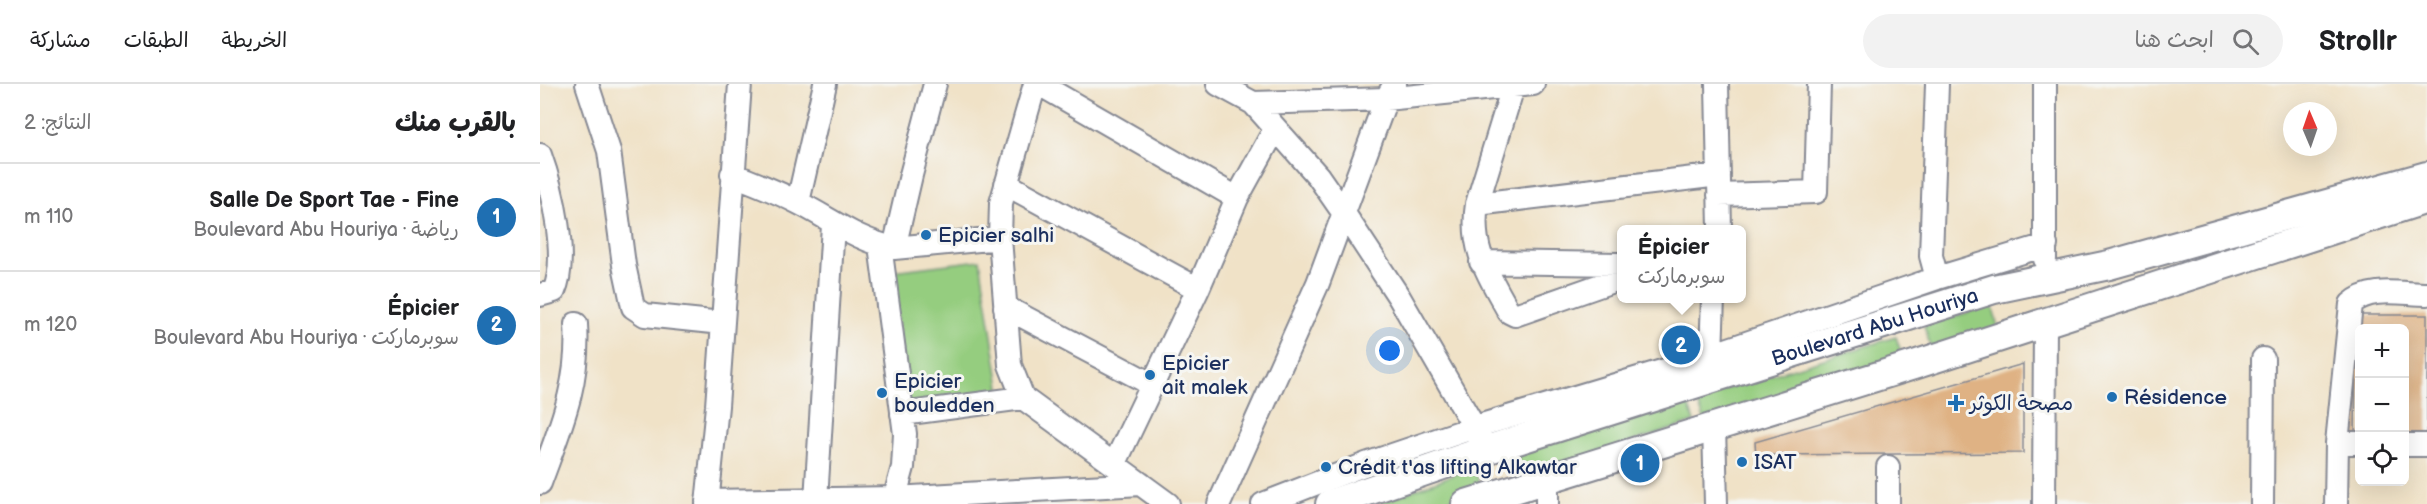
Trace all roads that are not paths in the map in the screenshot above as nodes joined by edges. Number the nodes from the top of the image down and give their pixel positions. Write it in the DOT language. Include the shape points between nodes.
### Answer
graph roads {
  1 [pos="587,84"];
  2 [pos="740,84"];
  3 [pos="825,84"];
  4 [pos="936,84"];
  5 [pos="1037,84"];
  6 [pos="1218,84"];
  7 [pos="1718,84"];
  8 [pos="1819,84"];
  9 [pos="1937,84"];
  10 [pos="2045,84"];
  11 [pos="1523,85"];
  12 [pos="1391,92"];
  13 [pos="1254,103"];
  14 [pos="1275,129"];
  15 [pos="540,155"];
  16 [pos="732,174"];
  17 [pos="2427,176"];
  18 [pos="1006,184"];
  19 [pos="1719,185"];
  20 [pos="1237,198"];
  21 [pos="2427,199"];
  22 [pos="798,202"];
  23 [pos="1477,204"];
  24 [pos="1345,215"];
  25 [pos="833,225"];
  26 [pos="1720,225"];
  27 [pos="999,238"];
  28 [pos="2046,245"];
  29 [pos="887,247"];
  30 [pos="1481,262"];
  31 [pos="1617,264"];
  32 [pos="1937,278"];
  33 [pos="2044,278"];
  34 [pos="1617,279"];
  35 [pos="1198,289"];
  36 [pos="2427,294"];
  37 [pos="540,295"];
  38 [pos="1714,303"];
  39 [pos="1725,303"];
  40 [pos="1005,307"];
  41 [pos="2045,321"];
  42 [pos="722,323"];
  43 [pos="576,324"];
  44 [pos="2263,359"];
  45 [pos="1722,363"];
  46 [pos="1153,385"];
  47 [pos="1023,398"];
  48 [pos="902,414"];
  49 [pos="1714,426"];
  50 [pos="1480,439"];
  51 [pos="2348,443"];
  52 [pos="2409,445"];
  53 [pos="2427,445"];
  54 [pos="1115,463"];
  55 [pos="1888,468"];
  56 [pos="540,483"];
  57 [pos="1141,484"];
  58 [pos="1547,492"];
  59 [pos="816,500"];
  60 [pos="894,501"];
  61 [pos="707,502"];
  62 [pos="1168,504"];
  63 [pos="1219,504"];
  64 [pos="1263,504"];
  65 [pos="1330,504"];
  66 [pos="1466,504"];
  67 [pos="1716,504"];
  68 [pos="1888,504"];
  69 [pos="2044,504"];
  70 [pos="2262,504"];
  71 [pos="2336,504"];
  1 -- 42 [label="street" via="609,150 633,307 645,315"];
  2 -- 16 [label="street"];
  3 -- 22 [label="street"];
  4 -- 29 [label="street"];
  5 -- 18 [label="street"];
  5 -- 20 [label="street"];
  6 -- 13 [label="street"];
  7 -- 19 [label="street"];
  8 -- 19 [label="street" via="1816,192"];
  9 -- 32 [label="street" via="1931,256"];
  10 -- 28 [label="street"];
  11 -- 12 [label="street"];
  11 -- 23 [label="street"];
  12 -- 13 [label="street"];
  12 -- 24 [label="street"];
  13 -- 14 [label="street"];
  14 -- 20 [label="street"];
  14 -- 24 [label="street" via="1318,176"];
  15 -- 37 [label="street" via="552,202 559,267 554,291"];
  16 -- 22 [label="street"];
  16 -- 42 [label="street"];
  17 -- 33 [label="main road, Boulevard Abu Houriya" via="2109,265"];
  18 -- 27 [label="street"];
  18 -- 35 [label="street"];
  19 -- 23 [label="street"];
  19 -- 26 [label="street"];
  20 -- 35 [label="street"];
  21 -- 41 [label="main road"];
  22 -- 25 [label="street"];
  23 -- 30 [label="street" via="1474,223"];
  24 -- 50 [label="street" via="1399,297"];
  24 -- 63 [label="street"];
  25 -- 29 [label="street"];
  25 -- 59 [label="street"];
  27 -- 29 [label="street"];
  27 -- 40 [label="street"];
  28 -- 32 [label="street"];
  28 -- 33 [label="street"];
  29 -- 48 [label="street"];
  30 -- 31 [label="street"];
  30 -- 34 [label="street" via="1511,315"];
  32 -- 45 [label="street"];
  33 -- 45 [label="main road, Boulevard Abu Houriya"];
  35 -- 46 [label="street"];
  36 -- 51 [label="street" via="2374,293 2360,295 2351,304"];
  38 -- 45 [label="street"];
  39 -- 45 [label="street"];
  40 -- 46 [label="street"];
  40 -- 47 [label="street" via="1010,365"];
  41 -- 49 [label="main road"];
  41 -- 69 [label="street"];
  42 -- 61 [label="street"];
  43 -- 56 [label="street" via="574,379"];
  44 -- 70 [label="street"];
  45 -- 50 [label="main road, Boulevard Abu Houriya"];
  46 -- 54 [label="street"];
  47 -- 48 [label="street"];
  47 -- 54 [label="street"];
  48 -- 60 [label="street" via="905,447"];
  49 -- 58 [label="main road"];
  49 -- 67 [label="street"];
  50 -- 64 [label="street" via="1366,464"];
  50 -- 65 [label="main road, Boulevard Abu Houriya"];
  51 -- 71 [label="street"];
  52 -- 53 [label="street"];
  54 -- 57 [label="street"];
  55 -- 68 [label="street"];
  57 -- 60 [label="street"];
  57 -- 62 [label="street"];
  58 -- 66 [label="main road"];
  59 -- 60 [label="street"];
  59 -- 61 [label="street"];
}
